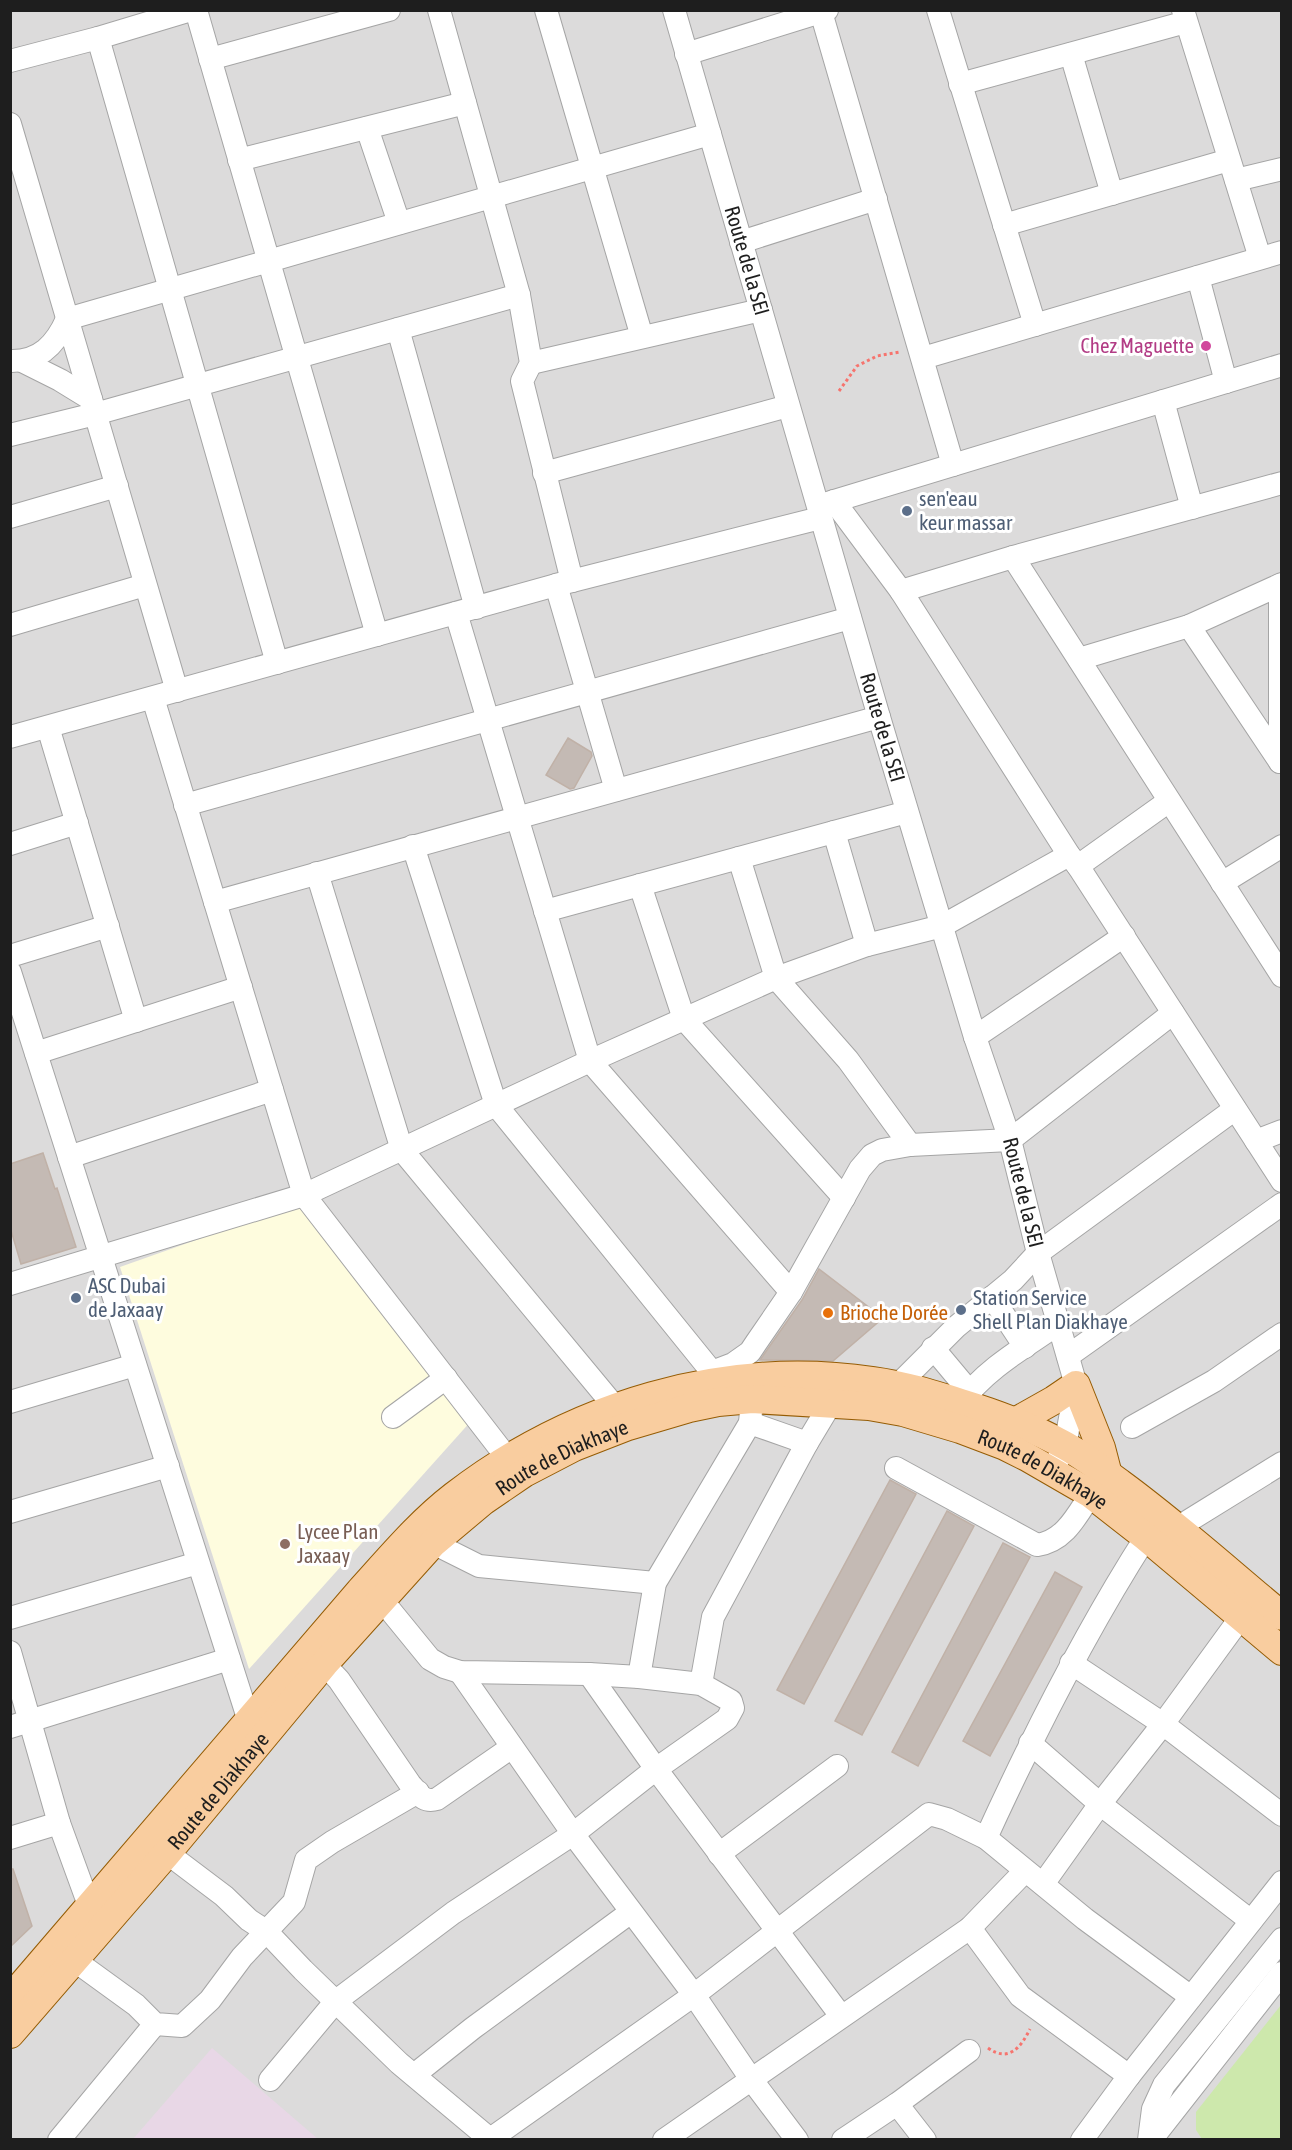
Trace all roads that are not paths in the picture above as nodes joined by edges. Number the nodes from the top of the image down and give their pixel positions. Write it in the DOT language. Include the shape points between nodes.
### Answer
graph roads {
  1 [pos="193,10"];
  2 [pos="389,10"];
  3 [pos="438,10"];
  4 [pos="546,10"];
  5 [pos="674,10"];
  6 [pos="938,10"];
  7 [pos="824,11"];
  8 [pos="1185,16"];
  9 [pos="98,38"];
  10 [pos="687,54"];
  11 [pos="1071,54"];
  12 [pos="210,58"];
  13 [pos="10,61"];
  14 [pos="960,84"];
  15 [pos="465,103"];
  16 [pos="10,124"];
  17 [pos="367,128"];
  18 [pos="710,134"];
  19 [pos="239,160"];
  20 [pos="591,168"];
  21 [pos="1281,169"];
  22 [pos="1232,170"];
  23 [pos="1112,194"];
  24 [pos="492,197"];
  25 [pos="876,199"];
  26 [pos="399,223"];
  27 [pos="1004,225"];
  28 [pos="741,242"];
  29 [pos="1281,252"];
  30 [pos="1260,258"];
  31 [pos="269,261"];
  32 [pos="1198,277"];
  33 [pos="170,290"];
  34 [pos="519,295"];
  35 [pos="761,310"];
  36 [pos="67,319"];
  37 [pos="1035,325"];
  38 [pos="398,329"];
  39 [pos="642,336"];
  40 [pos="922,355"];
  41 [pos="297,357"];
  42 [pos="16,361"];
  43 [pos="531,363"];
  44 [pos="1281,365"];
  45 [pos="1226,382"];
  46 [pos="197,385"];
  47 [pos="1163,401"];
  48 [pos="789,406"];
  49 [pos="93,407"];
  50 [pos="10,435"];
  51 [pos="953,465"];
  52 [pos="544,473"];
  53 [pos="1281,483"];
  54 [pos="117,486"];
  55 [pos="824,508"];
  56 [pos="1192,508"];
  57 [pos="10,516"];
  58 [pos="1013,557"];
  59 [pos="564,583"];
  60 [pos="1281,584"];
  61 [pos="145,585"];
  62 [pos="902,591"];
  63 [pos="466,611"];
  64 [pos="850,618"];
  65 [pos="10,624"];
  66 [pos="1189,626"];
  67 [pos="377,635"];
  68 [pos="1079,659"];
  69 [pos="277,663"];
  70 [pos="177,691"];
  71 [pos="587,692"];
  72 [pos="153,698"];
  73 [pos="879,717"];
  74 [pos="488,720"];
  75 [pos="48,727"];
  76 [pos="10,737"];
  77 [pos="1281,763"];
  78 [pos="616,790"];
  79 [pos="1169,801"];
  80 [pos="185,805"];
  81 [pos="907,812"];
  82 [pos="517,818"];
  83 [pos="76,823"];
  84 [pos="834,832"];
  85 [pos="10,844"];
  86 [pos="413,846"];
  87 [pos="1281,846"];
  88 [pos="740,858"];
  89 [pos="1074,860"];
  90 [pos="316,873"];
  91 [pos="1222,883"];
  92 [pos="640,885"];
  93 [pos="215,902"];
  94 [pos="545,911"];
  95 [pos="108,926"];
  96 [pos="942,927"];
  97 [pos="1124,936"];
  98 [pos="867,945"];
  99 [pos="10,956"];
  100 [pos="10,972"];
  101 [pos="1281,976"];
  102 [pos="776,978"];
  103 [pos="241,987"];
  104 [pos="1173,1013"];
  105 [pos="684,1019"];
  106 [pos="136,1021"];
  107 [pos="975,1037"];
  108 [pos="36,1053"];
  109 [pos="590,1061"];
  110 [pos="272,1090"];
  111 [pos="496,1105"];
  112 [pos="1235,1109"];
  113 [pos="1281,1131"];
  114 [pos="1010,1140"];
  115 [pos="1256,1141"];
  116 [pos="910,1145"];
  117 [pos="402,1150"];
  118 [pos="69,1157"];
  119 [pos="1281,1181"];
  120 [pos="304,1195"];
  121 [pos="844,1197"];
  122 [pos="1281,1204"];
  123 [pos="1038,1253"];
  124 [pos="101,1257"];
  125 [pos="10,1284"];
  126 [pos="791,1292"];
  127 [pos="992,1297"];
  128 [pos="1058,1324"];
  129 [pos="1281,1334"];
  130 [pos="1025,1347"];
  131 [pos="933,1348"];
  132 [pos="1068,1356"];
  133 [pos="135,1365"];
  134 [pos="713,1377"];
  135 [pos="446,1378"];
  136 [pos="1076,1385"];
  137 [pos="897,1386"];
  138 [pos="965,1397"];
  139 [pos="10,1402"];
  140 [pos="831,1403"];
  141 [pos="615,1407"];
  142 [pos="751,1411"];
  143 [pos="393,1417"];
  144 [pos="1015,1422"];
  145 [pos="1132,1428"];
  146 [pos="807,1443"];
  147 [pos="1059,1458"];
  148 [pos="508,1459"];
  149 [pos="1281,1462"];
  150 [pos="168,1467"];
  151 [pos="896,1468"];
  152 [pos="1100,1484"];
  153 [pos="10,1512"];
  154 [pos="1177,1528"];
  155 [pos="1146,1537"];
  156 [pos="433,1543"];
  157 [pos="198,1563"];
  158 [pos="655,1583"];
  159 [pos="381,1599"];
  160 [pos="1267,1606"];
  161 [pos="10,1618"];
  162 [pos="1281,1651"];
  163 [pos="10,1652"];
  164 [pos="229,1659"];
  165 [pos="1071,1663"];
  166 [pos="324,1664"];
  167 [pos="460,1672"];
  168 [pos="590,1674"];
  169 [pos="639,1677"];
  170 [pos="701,1684"];
  171 [pos="249,1721"];
  172 [pos="20,1724"];
  173 [pos="1164,1724"];
  174 [pos="1030,1743"];
  175 [pos="512,1747"];
  176 [pos="837,1766"];
  177 [pos="657,1769"];
  178 [pos="418,1792"];
  179 [pos="1100,1804"];
  180 [pos="1281,1815"];
  181 [pos="59,1823"];
  182 [pos="573,1834"];
  183 [pos="10,1838"];
  184 [pos="986,1838"];
  185 [pos="167,1853"];
  186 [pos="719,1854"];
  187 [pos="1034,1878"];
  188 [pos="1281,1882"];
  189 [pos="90,1908"];
  190 [pos="631,1912"];
  191 [pos="1251,1921"];
  192 [pos="970,1928"];
  193 [pos="266,1931"];
  194 [pos="778,1931"];
  195 [pos="1281,1939"];
  196 [pos="74,1960"];
  197 [pos="1281,1973"];
  198 [pos="693,1995"];
  199 [pos="1191,1997"];
  200 [pos="10,1999"];
  201 [pos="336,2001"];
  202 [pos="841,2016"];
  203 [pos="155,2024"];
  204 [pos="10,2034"];
  205 [pos="969,2051"];
  206 [pos="414,2075"];
  207 [pos="1129,2076"];
  208 [pos="751,2079"];
  209 [pos="270,2080"];
  210 [pos="1185,2096"];
  211 [pos="897,2104"];
  212 [pos="59,2139"];
  213 [pos="490,2139"];
  214 [pos="664,2139"];
  215 [pos="797,2139"];
  216 [pos="843,2139"];
  217 [pos="925,2139"];
  218 [pos="1082,2139"];
  219 [pos="1150,2139"];
  220 [pos="1170,2139"];
  1 -- 9 [label="street"];
  1 -- 12 [label="street"];
  2 -- 12 [label="street"];
  3 -- 15 [label="street"];
  4 -- 20 [label="street"];
  5 -- 10 [label="street, Route de la SEI"];
  6 -- 14 [label="street"];
  7 -- 10 [label="street"];
  7 -- 25 [label="street"];
  8 -- 11 [label="street"];
  8 -- 22 [label="street"];
  9 -- 13 [label="street"];
  9 -- 33 [label="street"];
  10 -- 18 [label="street, Route de la SEI"];
  11 -- 14 [label="street"];
  11 -- 23 [label="street"];
  12 -- 19 [label="street"];
  14 -- 27 [label="street"];
  15 -- 17 [label="street"];
  15 -- 24 [label="street"];
  16 -- 36 [label="street"];
  17 -- 19 [label="street"];
  17 -- 26 [label="street"];
  18 -- 20 [label="street"];
  18 -- 28 [label="street, Route de la SEI"];
  19 -- 31 [label="street"];
  20 -- 24 [label="street"];
  20 -- 39 [label="street"];
  21 -- 22 [label="street"];
  22 -- 23 [label="street"];
  22 -- 30 [label="street"];
  23 -- 27 [label="street"];
  24 -- 26 [label="street"];
  24 -- 34 [label="street"];
  25 -- 28 [label="street"];
  25 -- 40 [label="street"];
  26 -- 31 [label="street"];
  27 -- 37 [label="street"];
  28 -- 35 [label="street, Route de la SEI"];
  29 -- 30 [label="street"];
  30 -- 32 [label="street"];
  31 -- 33 [label="street"];
  31 -- 41 [label="street"];
  32 -- 37 [label="street"];
  32 -- 45 [label="street"];
  33 -- 36 [label="street"];
  33 -- 46 [label="street"];
  34 -- 38 [label="street"];
  34 -- 43 [label="street"];
  35 -- 39 [label="street"];
  35 -- 48 [label="street, Route de la SEI"];
  36 -- 42 [label="street" via="60,337 48,350"];
  36 -- 49 [label="street"];
  37 -- 40 [label="street"];
  38 -- 41 [label="street"];
  38 -- 63 [label="street"];
  39 -- 43 [label="street"];
  40 -- 51 [label="street"];
  41 -- 46 [label="street"];
  41 -- 67 [label="street"];
  42 -- 49 [label="street" via="60,380"];
  43 -- 52 [label="street" via="522,381"];
  44 -- 45 [label="street"];
  45 -- 47 [label="street"];
  46 -- 49 [label="street"];
  46 -- 69 [label="street"];
  47 -- 51 [label="street"];
  47 -- 56 [label="street"];
  48 -- 52 [label="street"];
  48 -- 55 [label="street, Route de la SEI"];
  49 -- 50 [label="street"];
  49 -- 54 [label="street"];
  51 -- 55 [label="street"];
  52 -- 59 [label="street"];
  53 -- 56 [label="street"];
  54 -- 57 [label="street"];
  54 -- 61 [label="street"];
  55 -- 59 [label="street"];
  55 -- 62 [label="street"];
  55 -- 64 [label="street, Route de la SEI"];
  56 -- 58 [label="street"];
  58 -- 62 [label="street"];
  58 -- 68 [label="street"];
  59 -- 63 [label="street"];
  59 -- 71 [label="street"];
  60 -- 66 [label="street"];
  60 -- 77 [label="street"];
  61 -- 65 [label="street"];
  61 -- 70 [label="street"];
  62 -- 89 [label="street"];
  63 -- 67 [label="street"];
  63 -- 74 [label="street"];
  64 -- 71 [label="street"];
  64 -- 73 [label="street, Route de la SEI"];
  66 -- 68 [label="street"];
  66 -- 77 [label="street"];
  67 -- 69 [label="street"];
  68 -- 79 [label="street"];
  69 -- 70 [label="street"];
  70 -- 72 [label="street"];
  71 -- 74 [label="street"];
  71 -- 78 [label="street"];
  72 -- 75 [label="street"];
  72 -- 80 [label="street"];
  73 -- 78 [label="street"];
  73 -- 81 [label="street, Route de la SEI"];
  74 -- 80 [label="street"];
  74 -- 82 [label="street"];
  75 -- 76 [label="street"];
  75 -- 83 [label="street"];
  78 -- 82 [label="street"];
  79 -- 89 [label="street"];
  79 -- 91 [label="street"];
  80 -- 93 [label="street"];
  81 -- 84 [label="street"];
  81 -- 96 [label="street, Route de la SEI"];
  82 -- 86 [label="street"];
  82 -- 94 [label="street"];
  83 -- 85 [label="street"];
  83 -- 95 [label="street"];
  84 -- 88 [label="street"];
  84 -- 98 [label="street"];
  86 -- 90 [label="street"];
  86 -- 111 [label="street"];
  87 -- 91 [label="street"];
  88 -- 92 [label="street"];
  88 -- 102 [label="street"];
  89 -- 96 [label="street"];
  89 -- 97 [label="street"];
  90 -- 93 [label="street"];
  90 -- 117 [label="street"];
  91 -- 101 [label="street"];
  92 -- 94 [label="street"];
  92 -- 105 [label="street"];
  93 -- 103 [label="street"];
  94 -- 109 [label="street"];
  95 -- 99 [label="street"];
  95 -- 106 [label="street"];
  96 -- 98 [label="street"];
  96 -- 107 [label="street, Route de la SEI"];
  97 -- 104 [label="street"];
  97 -- 107 [label="street"];
  98 -- 102 [label="street"];
  100 -- 108 [label="street"];
  102 -- 105 [label="street"];
  102 -- 116 [label="street" via="848,1060"];
  103 -- 106 [label="street"];
  103 -- 110 [label="street"];
  104 -- 112 [label="street"];
  104 -- 114 [label="street"];
  105 -- 109 [label="street"];
  105 -- 121 [label="street"];
  106 -- 108 [label="street"];
  107 -- 114 [label="street, Route de la SEI"];
  108 -- 118 [label="street"];
  109 -- 111 [label="street"];
  109 -- 126 [label="street"];
  110 -- 118 [label="street"];
  110 -- 120 [label="street"];
  111 -- 117 [label="street"];
  111 -- 134 [label="street"];
  112 -- 115 [label="street"];
  112 -- 123 [label="street"];
  113 -- 115 [label="street"];
  114 -- 116 [label="street"];
  114 -- 123 [label="street, Route de la SEI"];
  115 -- 119 [label="street"];
  116 -- 121 [label="street" via="872,1155"];
  117 -- 120 [label="street"];
  117 -- 141 [label="street"];
  118 -- 124 [label="street"];
  120 -- 124 [label="street"];
  120 -- 135 [label="street"];
  121 -- 126 [label="street"];
  122 -- 132 [label="street"];
  123 -- 127 [label="street"];
  123 -- 128 [label="street, Route de la SEI"];
  124 -- 125 [label="street"];
  124 -- 133 [label="street"];
  126 -- 134 [label="street" via="750,1352"];
  127 -- 130 [label="street"];
  127 -- 131 [label="street"];
  128 -- 130 [label="street"];
  128 -- 132 [label="street, Route de la SEI"];
  129 -- 145 [label="street" via="1214,1381"];
  130 -- 138 [label="street"];
  131 -- 137 [label="street"];
  131 -- 138 [label="street"];
  132 -- 136 [label="street, Route de la SEI"];
  133 -- 139 [label="street"];
  133 -- 150 [label="street"];
  134 -- 137 [label="main road, Route de Diakhaye" via="820,1376"];
  134 -- 141 [label="main road, Route de Diakhaye"];
  135 -- 143 [label="street"];
  135 -- 148 [label="street"];
  136 -- 144 [label="main road"];
  136 -- 147 [label="street, Route de la SEI"];
  136 -- 152 [label="main road" via="1101,1448"];
  137 -- 138 [label="main road, Route de Diakhaye"];
  138 -- 144 [label="main road, Route de Diakhaye"];
  140 -- 142 [label="main road, Route de Diakhaye"];
  140 -- 146 [label="street"];
  140 -- 147 [label="main road, Route de Diakhaye" via="892,1410 1005,1446"];
  141 -- 148 [label="main road, Route de Diakhaye" via="546,1436"];
  142 -- 146 [label="street"];
  142 -- 156 [label="main road, Route de Diakhaye" via="718,1402 628,1426 574,1447 524,1473"];
  142 -- 158 [label="street"];
  144 -- 147 [label="main road, Route de Diakhaye"];
  146 -- 170 [label="street" via="713,1617"];
  147 -- 152 [label="main road, Route de Diakhaye"];
  148 -- 171 [label="main road, Route de Diakhaye" via="453,1497 418,1528"];
  149 -- 154 [label="street"];
  150 -- 153 [label="street"];
  150 -- 157 [label="street"];
  151 -- 152 [label="street" via="1037,1545 1065,1532"];
  152 -- 154 [label="main road, Route de Diakhaye"];
  152 -- 155 [label="main road, Route de Diakhaye"];
  154 -- 160 [label="main road, Route de Diakhaye"];
  155 -- 160 [label="main road, Route de Diakhaye"];
  155 -- 165 [label="street"];
  156 -- 158 [label="street" via="479,1566"];
  156 -- 159 [label="main road, Route de Diakhaye"];
  157 -- 161 [label="street"];
  157 -- 164 [label="street"];
  158 -- 169 [label="street"];
  159 -- 166 [label="main road, Route de Diakhaye"];
  159 -- 167 [label="street" via="430,1659"];
  160 -- 162 [label="main road, Route de Diakhaye"];
  160 -- 173 [label="street"];
  163 -- 172 [label="street"];
  164 -- 171 [label="street"];
  164 -- 172 [label="street"];
  165 -- 173 [label="street"];
  165 -- 174 [label="street"];
  166 -- 178 [label="street"];
  166 -- 185 [label="main road, Route de Diakhaye"];
  167 -- 168 [label="street"];
  167 -- 175 [label="street"];
  168 -- 169 [label="street"];
  168 -- 177 [label="street"];
  169 -- 170 [label="street"];
  170 -- 177 [label="street" via="731,1701 732,1712"];
  171 -- 189 [label="main road, Route de Diakhaye"];
  172 -- 181 [label="street"];
  173 -- 179 [label="street"];
  173 -- 180 [label="street"];
  174 -- 179 [label="street"];
  174 -- 184 [label="street"];
  175 -- 178 [label="street" via="437,1799 427,1800"];
  175 -- 182 [label="street"];
  176 -- 186 [label="street"];
  177 -- 182 [label="street"];
  177 -- 186 [label="street"];
  178 -- 193 [label="street" via="306,1860 294,1902"];
  179 -- 187 [label="street"];
  179 -- 191 [label="street"];
  181 -- 183 [label="street"];
  181 -- 189 [label="street"];
  182 -- 190 [label="street"];
  182 -- 201 [label="street" via="453,1913"];
  184 -- 187 [label="street"];
  184 -- 194 [label="street" via="929,1814"];
  185 -- 193 [label="street"];
  185 -- 196 [label="main road, Route de Diakhaye"];
  186 -- 194 [label="street"];
  187 -- 192 [label="street"];
  187 -- 199 [label="street"];
  188 -- 191 [label="street"];
  189 -- 200 [label="main road, Route de Diakhaye"];
  190 -- 198 [label="street"];
  190 -- 206 [label="street"];
  191 -- 199 [label="street"];
  192 -- 202 [label="street"];
  192 -- 207 [label="street" via="1020,1996"];
  193 -- 201 [label="street"];
  193 -- 203 [label="street" via="210,2000 182,2026"];
  194 -- 198 [label="street"];
  194 -- 202 [label="street"];
  195 -- 219 [label="street" via="1164,2085 1153,2109"];
  196 -- 203 [label="street" via="136,2005"];
  196 -- 204 [label="main road, Route de Diakhaye"];
  197 -- 210 [label="street"];
  198 -- 208 [label="street"];
  198 -- 213 [label="street"];
  199 -- 207 [label="street"];
  201 -- 206 [label="street"];
  201 -- 209 [label="street"];
  202 -- 208 [label="street"];
  203 -- 212 [label="street"];
  205 -- 211 [label="street"];
  206 -- 213 [label="street"];
  207 -- 218 [label="street"];
  208 -- 214 [label="street"];
  208 -- 215 [label="street"];
  210 -- 219 [label="street"];
  210 -- 220 [label="street"];
  211 -- 216 [label="street"];
  211 -- 217 [label="street"];
}
